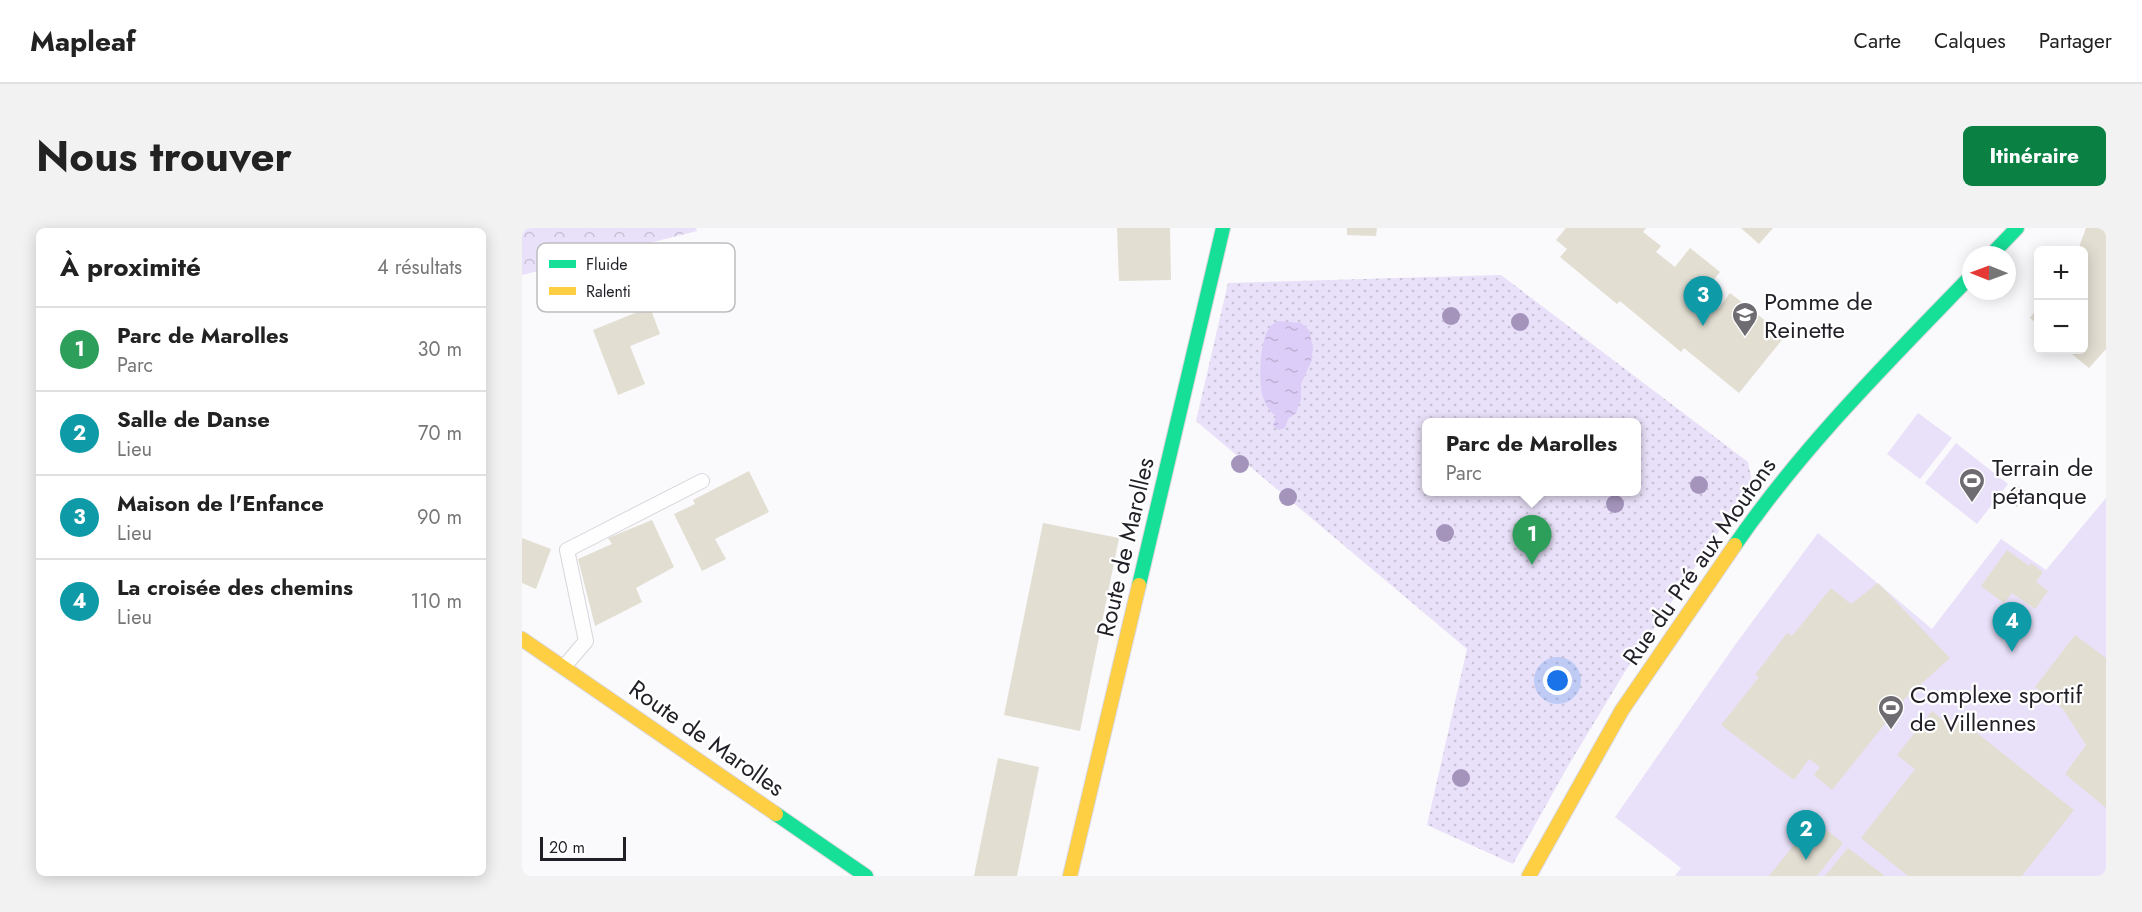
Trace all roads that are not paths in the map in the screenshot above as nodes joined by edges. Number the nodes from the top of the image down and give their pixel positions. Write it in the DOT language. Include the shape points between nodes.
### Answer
graph roads {
  1 [pos="1223,228"];
  2 [pos="2017,228"];
  3 [pos="2000,246"];
  4 [pos="1962,285"];
  5 [pos="702,481"];
  6 [pos="522,639"];
  7 [pos="564,667"];
  8 [pos="866,876"];
  9 [pos="1070,876"];
  10 [pos="1528,876"];
  1 -- 9 [label="street, Route de Marolles"];
  2 -- 3 [label="street"];
  4 -- 10 [label="street, Rue du Pré aux Moutons" via="1872,378 1763,504 1622,710"];
  5 -- 7 [label="lane" via="567,550 586,641"];
  6 -- 7 [label="street, Route de Marolles"];
  7 -- 8 [label="street, Route de Marolles"];
}
